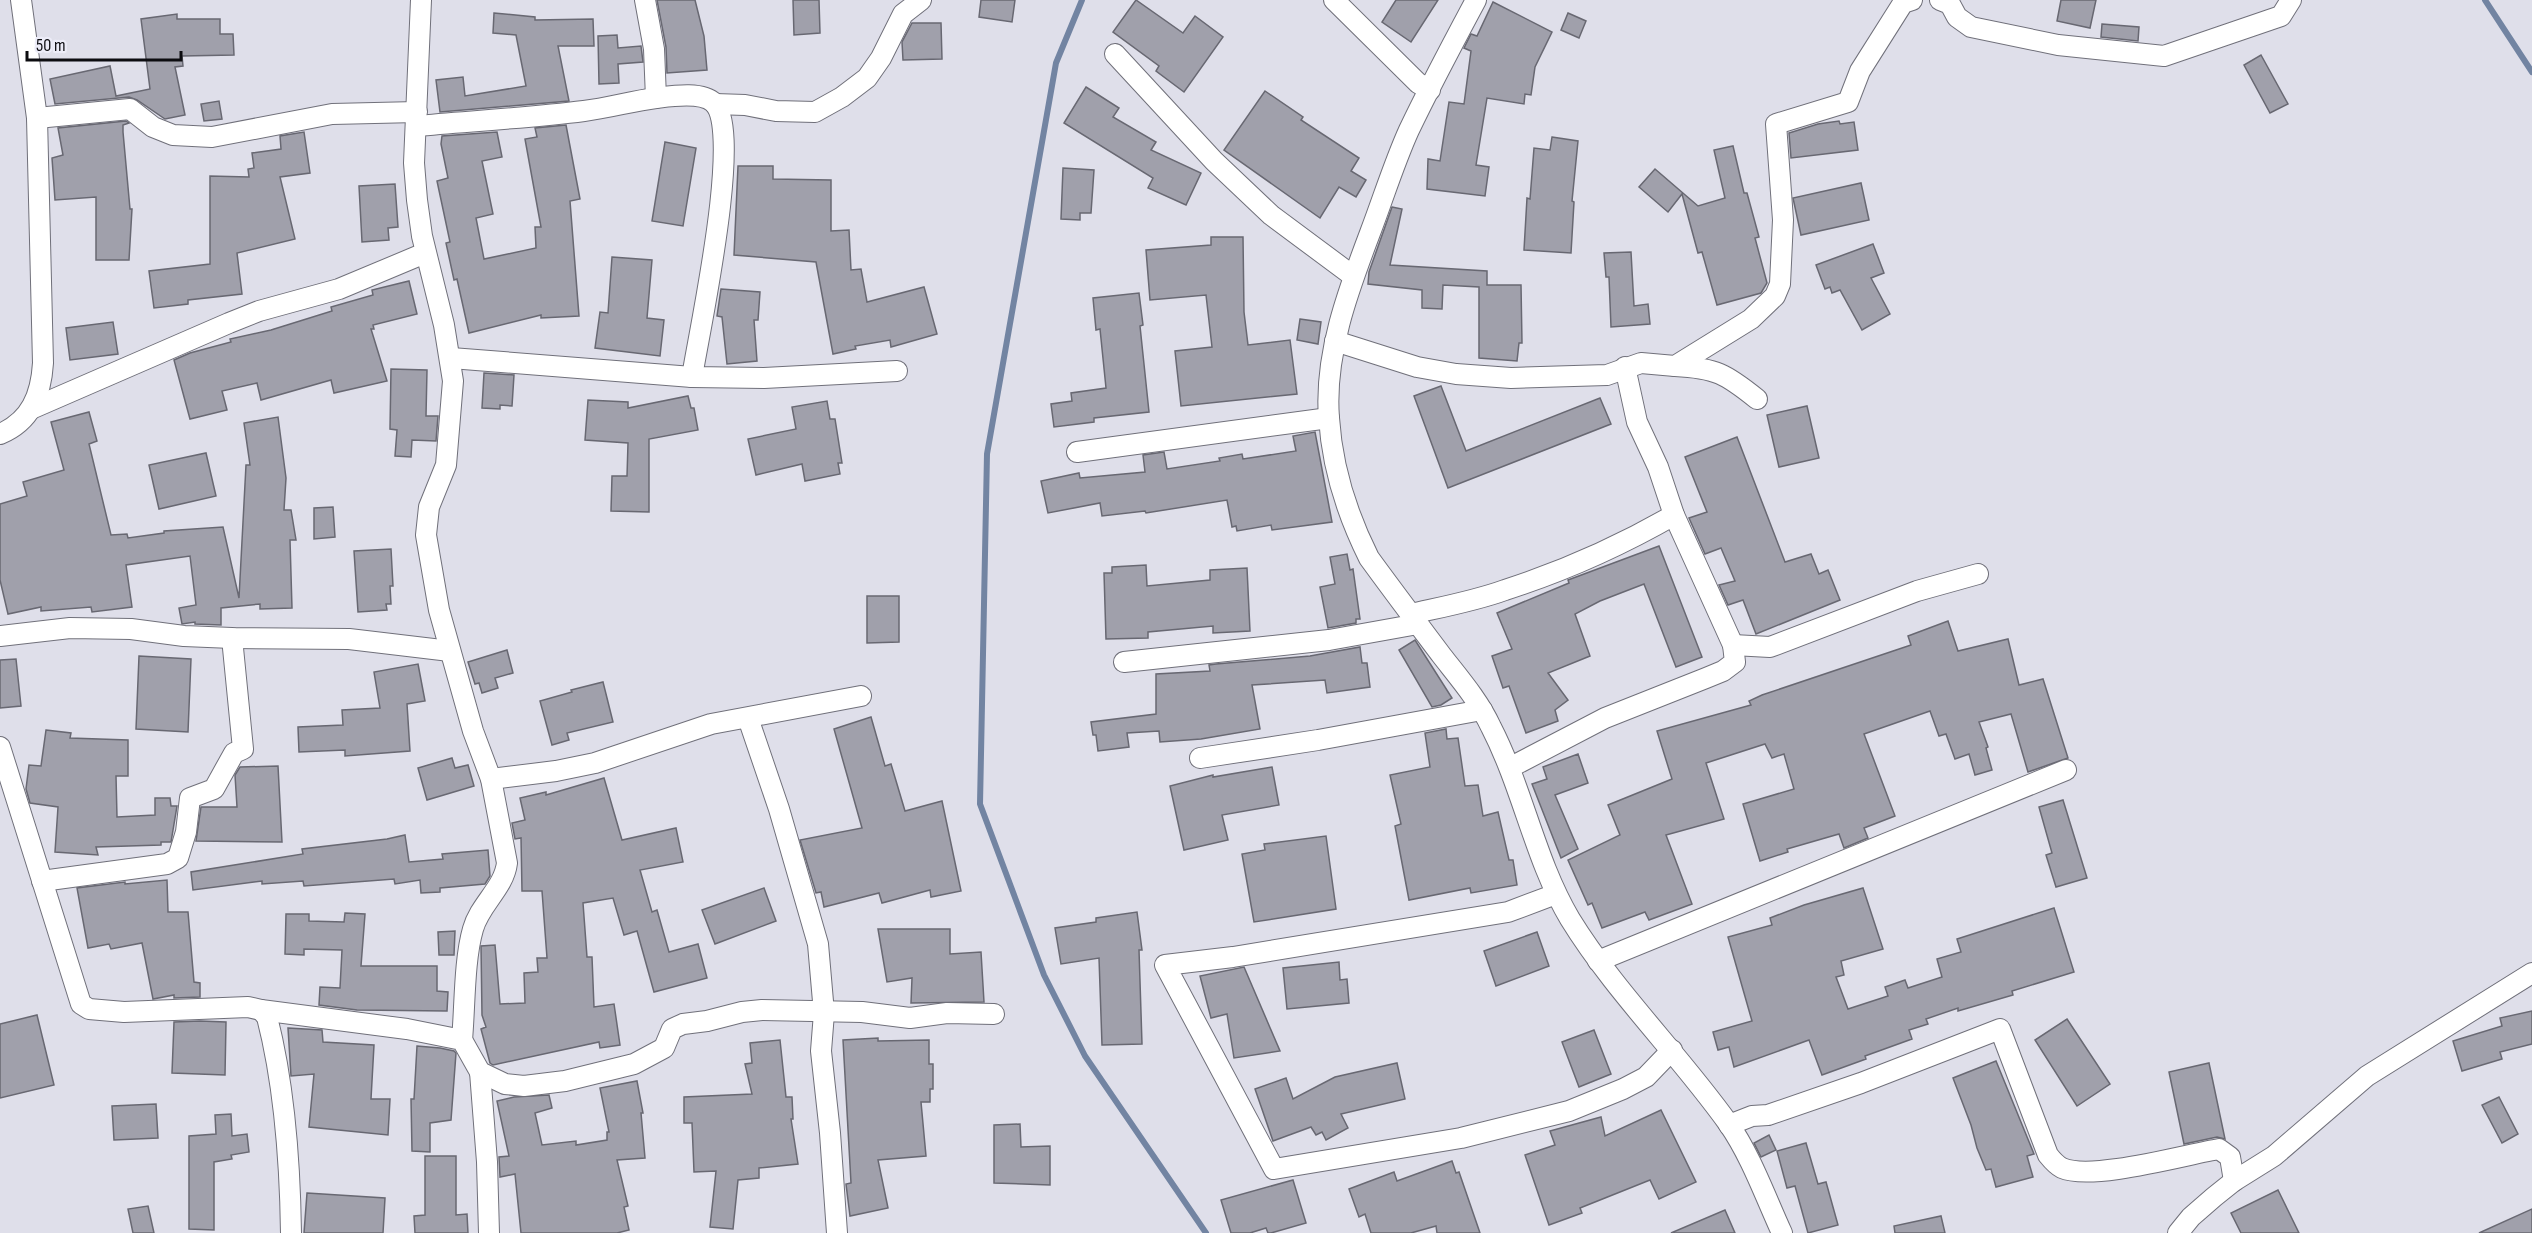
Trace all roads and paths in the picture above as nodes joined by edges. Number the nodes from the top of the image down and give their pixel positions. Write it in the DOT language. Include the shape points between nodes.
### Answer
graph roads {
  1 [pos="21,0"];
  2 [pos="645,0"];
  3 [pos="921,0"];
  4 [pos="1334,0"];
  5 [pos="1476,0"];
  6 [pos="1912,0"];
  7 [pos="1940,0"];
  8 [pos="2291,0"];
  9 [pos="415,1"];
  10 [pos="1115,54"];
  11 [pos="1430,90"];
  12 [pos="656,98"];
  13 [pos="715,104"];
  14 [pos="37,118"];
  15 [pos="416,119"];
  16 [pos="425,253"];
  17 [pos="1353,276"];
  18 [pos="1335,341"];
  19 [pos="451,358"];
  20 [pos="1675,366"];
  21 [pos="1625,368"];
  22 [pos="897,371"];
  23 [pos="692,377"];
  24 [pos="1757,399"];
  25 [pos="31,409"];
  26 [pos="1329,418"];
  27 [pos="0,434"];
  28 [pos="1077,452"];
  29 [pos="1674,515"];
  30 [pos="1978,574"];
  31 [pos="1414,619"];
  32 [pos="0,636"];
  33 [pos="232,638"];
  34 [pos="1733,645"];
  35 [pos="450,651"];
  36 [pos="1124,662"];
  37 [pos="861,696"];
  38 [pos="1482,710"];
  39 [pos="748,718"];
  40 [pos="0,747"];
  41 [pos="1200,758"];
  42 [pos="1511,767"];
  43 [pos="2066,770"];
  44 [pos="491,779"];
  45 [pos="42,881"];
  46 [pos="1556,894"];
  47 [pos="1598,961"];
  48 [pos="2532,973"];
  49 [pos="261,1010"];
  50 [pos="824,1013"];
  51 [pos="994,1014"];
  52 [pos="462,1040"];
  53 [pos="1672,1050"];
  54 [pos="480,1072"];
  55 [pos="1729,1125"];
  56 [pos="2234,1181"];
  57 [pos="291,1233"];
  58 [pos="489,1233"];
  59 [pos="837,1233"];
  60 [pos="1782,1233"];
  61 [pos="2178,1233"];
  1 -- 14 [label="street"];
  2 -- 12 [label="street" via="654,50"];
  3 -- 13 [label="street" via="903,14 867,78 815,112"];
  4 -- 11 [label="street" via="1418,83"];
  5 -- 11 [label="street"];
  6 -- 20 [label="street" via="1903,3 1860,71 1848,102 1776,124 1783,220 1780,284 1775,296 1751,319"];
  7 -- 8 [label="street" via="1950,4 1971,27 2058,45 2164,56 2281,16"];
  9 -- 15 [label="street"];
  10 -- 17 [label="street" via="1214,161 1271,215"];
  11 -- 17 [label="street" via="1408,132"];
  12 -- 13 [label="street" via="707,97"];
  12 -- 15 [label="street" via="586,111"];
  13 -- 23 [label="street" via="722,129 722,204"];
  14 -- 15 [label="street" via="129,109 153,128 173,135 212,137 332,114"];
  14 -- 25 [label="street" via="44,363 42,386"];
  15 -- 16 [label="street" via="414,163"];
  16 -- 19 [label="street"];
  16 -- 25 [label="street" via="339,289 259,311"];
  17 -- 18 [label="street"];
  18 -- 21 [label="street" via="1417,367 1456,374 1511,378 1594,376"];
  18 -- 26 [label="street"];
  19 -- 23 [label="street"];
  19 -- 35 [label="street" via="449,448 442,479 429,507 426,535"];
  20 -- 21 [label="street" via="1641,363"];
  20 -- 24 [label="street" via="1706,368 1730,377"];
  21 -- 29 [label="street" via="1637,422 1658,466"];
  22 -- 23 [label="street" via="764,378"];
  25 -- 27 [label="street" via="21,421"];
  26 -- 28 [label="street"];
  26 -- 31 [label="street" via="1344,495 1358,536 1369,558"];
  29 -- 31 [label="street" via="1620,545 1570,566"];
  29 -- 34 [label="street"];
  30 -- 34 [label="street" via="1917,591 1770,646"];
  31 -- 36 [label="street" via="1329,640"];
  31 -- 38 [label="street"];
  32 -- 33 [label="street" via="70,628"];
  33 -- 35 [label="street" via="349,639"];
  33 -- 45 [label="street" via="243,749 234,753 214,789 190,798 178,858 166,864"];
  34 -- 42 [label="street" via="1735,662 1723,671 1605,718"];
  35 -- 44 [label="street" via="472,731"];
  37 -- 39 [label="street"];
  38 -- 41 [label="street"];
  38 -- 42 [label="street"];
  39 -- 44 [label="street" via="711,724 595,763"];
  39 -- 50 [label="street" via="818,944"];
  40 -- 45 [label="street"];
  42 -- 46 [label="street"];
  43 -- 47 [label="street"];
  44 -- 52 [label="street" via="506,874 484,904 473,929"];
  45 -- 49 [label="street" via="73,984 81,1004 89,1009"];
  46 -- 47 [label="street"];
  46 -- 53 [label="street" via="1508,912 1165,965 1274,1170 1461,1138 1569,1111 1646,1077"];
  47 -- 53 [label="street"];
  48 -- 56 [label="street" via="2367,1076 2274,1156"];
  49 -- 52 [label="street"];
  49 -- 57 [label="street" via="270,1028 281,1094 290,1176"];
  50 -- 51 [label="street" via="862,1012 910,1018 947,1013"];
  50 -- 54 [label="street" via="762,1010 683,1024 672,1029 664,1048 647,1058 565,1081 505,1084"];
  50 -- 59 [label="street" via="821,1051"];
  52 -- 54 [label="street"];
  53 -- 55 [label="street"];
  54 -- 58 [label="street"];
  55 -- 56 [label="street" via="1861,1083 2000,1029 2048,1155 2060,1167 2082,1171 2137,1166 2219,1149 2230,1157"];
  55 -- 60 [label="street"];
  56 -- 61 [label="street"];
}
